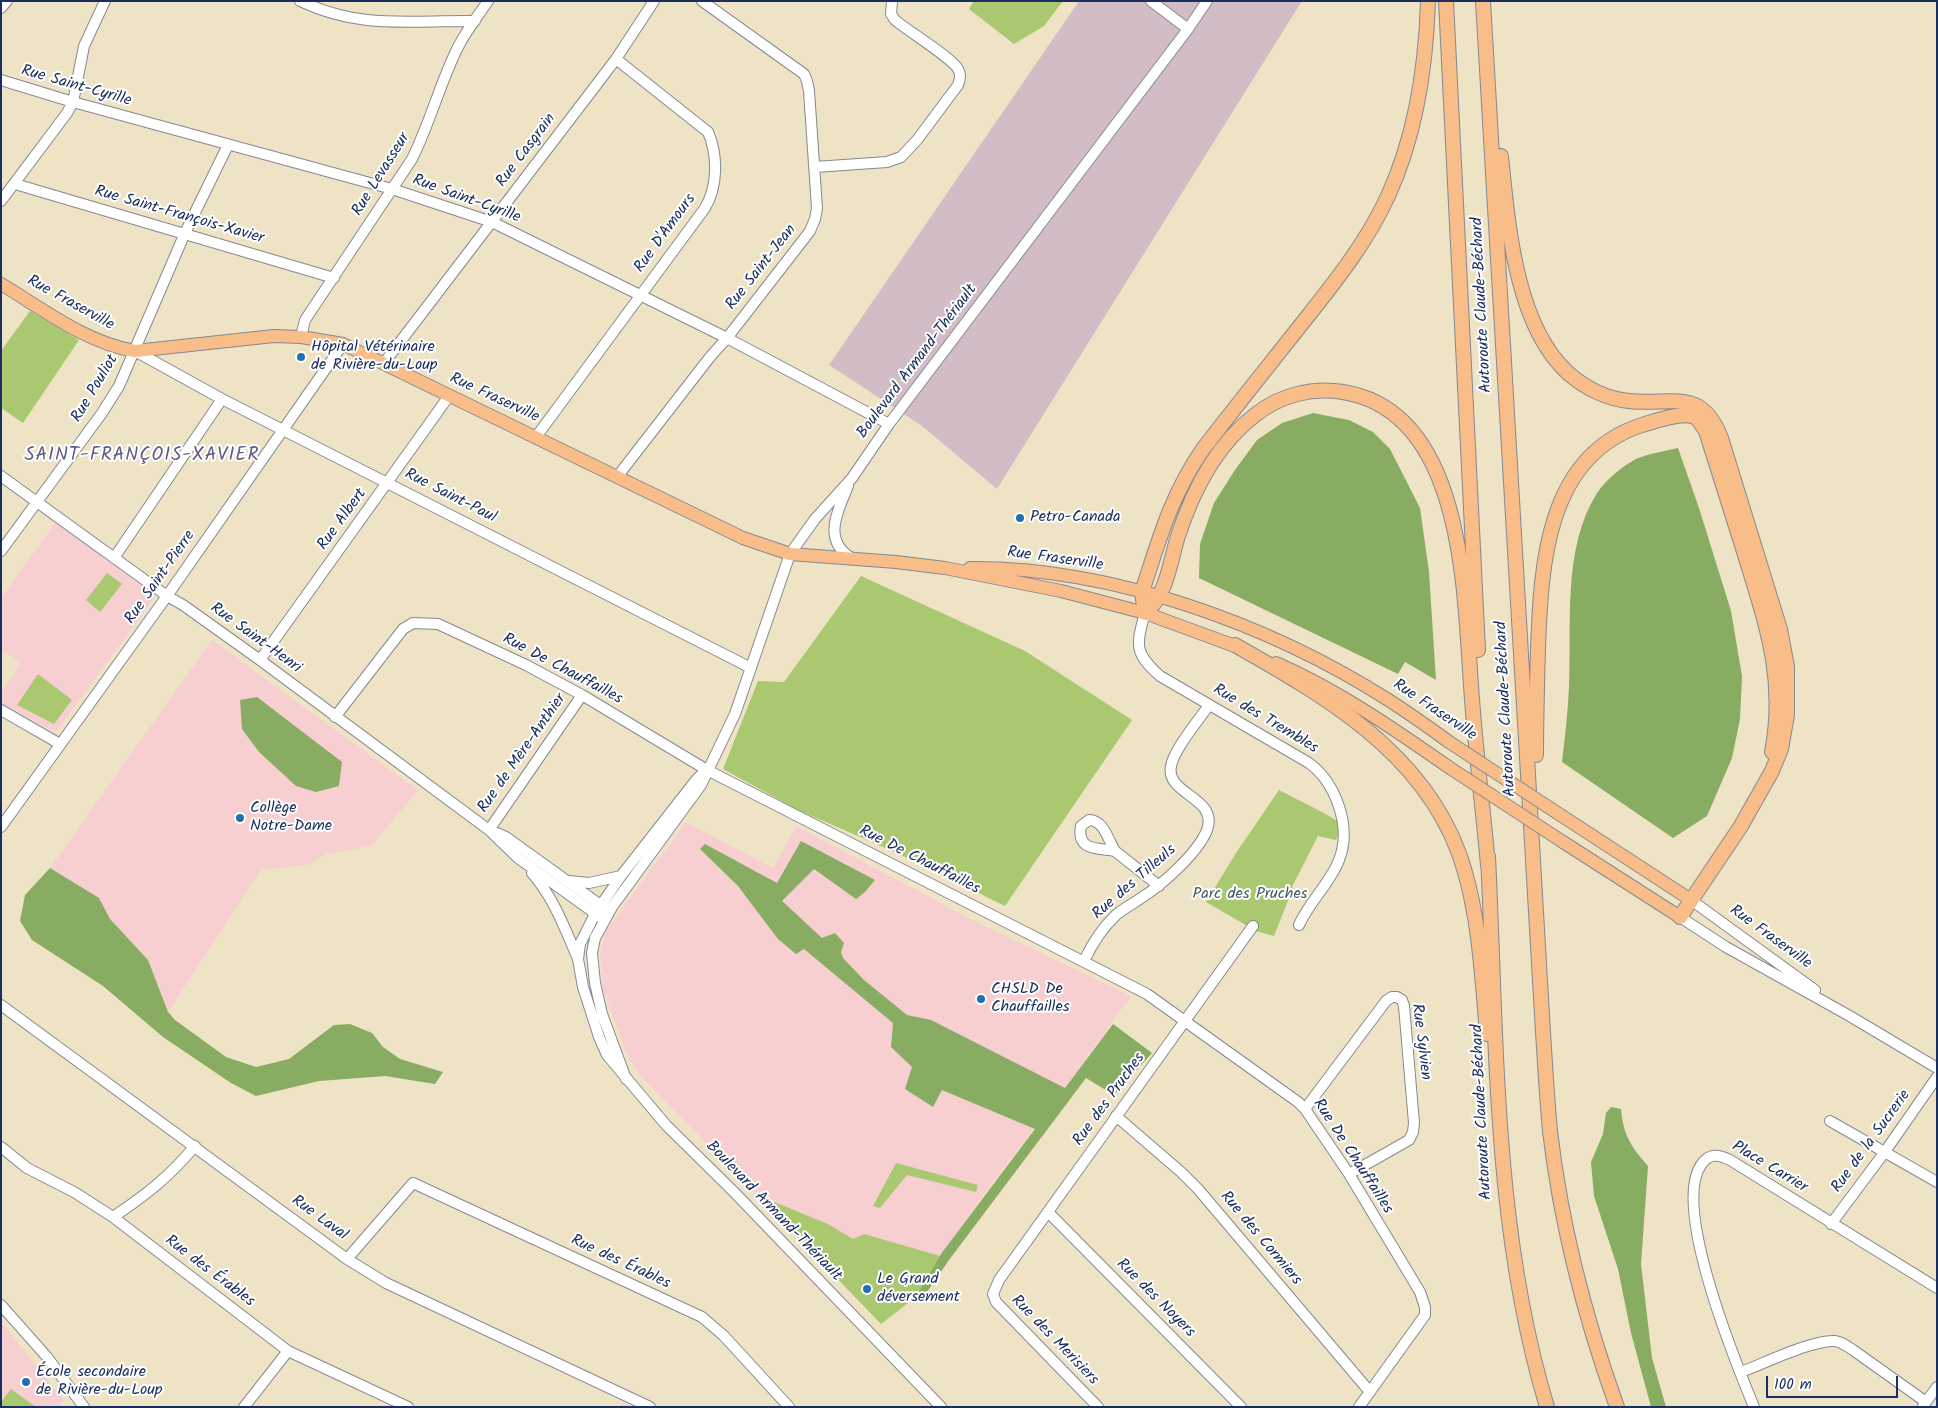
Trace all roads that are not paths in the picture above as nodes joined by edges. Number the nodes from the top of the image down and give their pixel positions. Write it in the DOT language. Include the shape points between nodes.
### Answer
graph roads {
  1 [pos="7,1"];
  2 [pos="105,1"];
  3 [pos="300,1"];
  4 [pos="488,1"];
  5 [pos="654,1"];
  6 [pos="702,1"];
  7 [pos="892,1"];
  8 [pos="1151,1"];
  9 [pos="1207,1"];
  10 [pos="1428,1"];
  11 [pos="1446,1"];
  12 [pos="1484,1"];
  13 [pos="1,8"];
  14 [pos="474,21"];
  15 [pos="1188,29"];
  16 [pos="616,59"];
  17 [pos="1,80"];
  18 [pos="73,102"];
  19 [pos="228,145"];
  20 [pos="815,167"];
  21 [pos="15,184"];
  22 [pos="392,189"];
  23 [pos="1,201"];
  24 [pos="492,222"];
  25 [pos="185,233"];
  26 [pos="334,278"];
  27 [pos="1,284"];
  28 [pos="640,295"];
  29 [pos="301,337"];
  30 [pos="727,338"];
  31 [pos="343,344"];
  32 [pos="135,351"];
  33 [pos="384,363"];
  34 [pos="449,396"];
  35 [pos="222,399"];
  36 [pos="890,424"];
  37 [pos="284,430"];
  38 [pos="536,437"];
  39 [pos="1,476"];
  40 [pos="618,477"];
  41 [pos="852,478"];
  42 [pos="388,483"];
  43 [pos="38,503"];
  44 [pos="1,551"];
  45 [pos="790,554"];
  46 [pos="114,558"];
  47 [pos="856,560"];
  48 [pos="945,568"];
  49 [pos="1142,592"];
  50 [pos="167,596"];
  51 [pos="1160,597"];
  52 [pos="1145,613"];
  53 [pos="1235,645"];
  54 [pos="260,660"];
  55 [pos="751,668"];
  56 [pos="582,695"];
  57 [pos="1209,705"];
  58 [pos="1,710"];
  59 [pos="335,717"];
  60 [pos="60,744"];
  61 [pos="707,770"];
  62 [pos="1765,784"];
  63 [pos="1,827"];
  64 [pos="489,830"];
  65 [pos="1115,851"];
  66 [pos="518,858"];
  67 [pos="1488,865"];
  68 [pos="621,876"];
  69 [pos="568,881"];
  70 [pos="1159,886"];
  71 [pos="1690,900"];
  72 [pos="602,913"];
  73 [pos="1537,914"];
  74 [pos="1680,917"];
  75 [pos="1299,925"];
  76 [pos="1253,926"];
  77 [pos="578,959"];
  78 [pos="1084,961"];
  79 [pos="1,1006"];
  80 [pos="1848,1014"];
  81 [pos="1186,1021"];
  82 [pos="1937,1068"];
  83 [pos="1937,1077"];
  84 [pos="626,1079"];
  85 [pos="1305,1109"];
  86 [pos="1116,1116"];
  87 [pos="1830,1121"];
  88 [pos="194,1146"];
  89 [pos="1,1147"];
  90 [pos="1884,1153"];
  91 [pos="1348,1174"];
  92 [pos="1937,1182"];
  93 [pos="1048,1212"];
  94 [pos="113,1217"];
  95 [pos="1831,1224"];
  96 [pos="1510,1236"];
  97 [pos="347,1259"];
  98 [pos="1937,1288"];
  99 [pos="993,1294"];
  100 [pos="1,1305"];
  101 [pos="288,1351"];
  102 [pos="1741,1372"];
  103 [pos="1937,1387"];
  104 [pos="1370,1392"];
  105 [pos="1924,1404"];
  106 [pos="84,1407"];
  107 [pos="244,1407"];
  108 [pos="408,1407"];
  109 [pos="650,1407"];
  110 [pos="789,1407"];
  111 [pos="941,1407"];
  112 [pos="1098,1407"];
  113 [pos="1241,1407"];
  114 [pos="1359,1407"];
  115 [pos="1547,1407"];
  116 [pos="1617,1407"];
  117 [pos="1754,1407"];
  1 -- 13 [label="street"];
  2 -- 18 [label="street" via="84,46"];
  3 -- 14 [label="street" via="318,10 370,22"];
  4 -- 14 [label="street, Rue Levasseur"];
  5 -- 16 [label="street, Rue Casgrain"];
  6 -- 20 [label="street, Rue Saint-Jean" via="804,74 809,91"];
  7 -- 20 [label="street" via="891,14 895,20 958,69 958,85 901,157 887,162"];
  8 -- 15 [label="street"];
  9 -- 15 [label="street, Boulevard Armand-Thériault"];
  10 -- 49 [label="highway" via="1420,93 1388,196 1355,254 1208,441 1185,476 1165,521"];
  11 -- 67 [label="highway, Autoroute Claude-Béchard"];
  12 -- 62 [label="highway" via="1512,242 1522,290 1540,334 1559,364 1591,390 1619,400 1692,404 1709,414 1722,438 1776,614 1787,667 1784,737 1778,760"];
  12 -- 73 [label="highway, Autoroute Claude-Béchard"];
  14 -- 22 [label="street, Rue Levasseur" via="445,75 423,138"];
  15 -- 36 [label="street, Boulevard Armand-Thériault"];
  16 -- 24 [label="street, Rue Casgrain"];
  16 -- 28 [label="street, Rue D'Amours" via="708,132 715,169 712,196"];
  17 -- 18 [label="street, Rue Saint-Cyrille"];
  18 -- 19 [label="street, Rue Saint-Cyrille"];
  18 -- 21 [label="street"];
  19 -- 22 [label="street, Rue Saint-Cyrille"];
  19 -- 25 [label="street, Rue Pouliot"];
  20 -- 30 [label="street, Rue Saint-Jean" via="817,208 810,231"];
  21 -- 23 [label="street"];
  21 -- 25 [label="street, Rue Saint-François-Xavier"];
  22 -- 24 [label="street, Rue Saint-Cyrille"];
  22 -- 26 [label="street, Rue Levasseur"];
  24 -- 28 [label="street, Rue Saint-Cyrille"];
  24 -- 33 [label="street, Rue Casgrain"];
  25 -- 26 [label="street, Rue Saint-François-Xavier"];
  25 -- 32 [label="street, Rue Pouliot"];
  26 -- 29 [label="street, Rue Levasseur" via="306,320"];
  27 -- 32 [label="main road, Rue Fraserville" via="86,334"];
  28 -- 30 [label="street, Rue Saint-Cyrille"];
  28 -- 38 [label="street, Rue D'Amours"];
  29 -- 31 [label="main road, Rue Fraserville"];
  29 -- 32 [label="main road, Rue Fraserville" via="274,336"];
  30 -- 36 [label="street, Rue Saint-Cyrille"];
  30 -- 40 [label="street, Rue Saint-Jean"];
  31 -- 33 [label="main road, Rue Fraserville"];
  31 -- 37 [label="street, Rue Saint-Pierre"];
  32 -- 35 [label="street, Rue Saint-Paul"];
  32 -- 43 [label="street, Rue Pouliot" via="102,413"];
  33 -- 34 [label="main road, Rue Fraserville"];
  34 -- 38 [label="main road, Rue Fraserville"];
  34 -- 42 [label="street, Rue Albert"];
  35 -- 37 [label="street, Rue Saint-Paul"];
  35 -- 46 [label="street"];
  36 -- 41 [label="street, Boulevard Armand-Thériault"];
  37 -- 42 [label="street, Rue Saint-Paul"];
  37 -- 50 [label="street, Rue Saint-Pierre"];
  38 -- 40 [label="main road, Rue Fraserville"];
  39 -- 43 [label="street, Rue Saint-Henri"];
  40 -- 45 [label="main road, Rue Fraserville" via="743,538"];
  41 -- 45 [label="street, Boulevard Armand-Thériault" via="815,519"];
  41 -- 47 [label="street" via="836,516 835,534 845,554"];
  42 -- 54 [label="street, Rue Albert"];
  42 -- 55 [label="street, Rue Saint-Paul"];
  43 -- 44 [label="street, Rue Pouliot"];
  43 -- 46 [label="street, Rue Saint-Henri"];
  45 -- 47 [label="main road, Rue Fraserville"];
  45 -- 55 [label="street, Boulevard Armand-Thériault"];
  46 -- 50 [label="street, Rue Saint-Henri"];
  47 -- 48 [label="main road, Rue Fraserville"];
  48 -- 49 [label="main road, Rue Fraserville" via="1020,570"];
  48 -- 52 [label="main road, Rue Fraserville" via="1061,591"];
  49 -- 51 [label="main road, Rue Fraserville"];
  49 -- 52 [label="highway"];
  50 -- 54 [label="street, Rue Saint-Henri"];
  50 -- 60 [label="street, Rue Saint-Pierre"];
  51 -- 52 [label="highway"];
  51 -- 67 [label="highway" via="1179,534 1199,484 1227,442 1255,415 1287,397 1324,390 1369,399 1392,412 1414,433 1428,454 1447,500 1454,529 1464,596"];
  51 -- 71 [label="main road, Rue Fraserville, bridge" via="1240,624 1315,658 1391,701"];
  52 -- 53 [label="main road, Rue Fraserville"];
  52 -- 57 [label="street, Rue des Trembles" via="1139,645 1143,660 1160,676"];
  53 -- 74 [label="main road, Rue Fraserville, bridge" via="1338,694"];
  53 -- 96 [label="highway" via="1319,694 1366,729 1422,785 1452,836 1464,872 1476,931 1495,1147"];
  54 -- 59 [label="street, Rue Saint-Henri"];
  55 -- 61 [label="street, Boulevard Armand-Thériault" via="724,739"];
  56 -- 59 [label="street, Rue De Chauffailles" via="438,624 413,623 403,629"];
  56 -- 61 [label="street, Rue De Chauffailles"];
  56 -- 64 [label="street, Rue de Mère-Anthier"];
  57 -- 70 [label="street, Rue des Tilleuls" via="1170,768 1176,785 1195,798 1206,811 1207,830 1186,859"];
  57 -- 75 [label="street, Rue des Trembles" via="1309,763 1319,770 1333,791 1342,818 1340,860"];
  58 -- 60 [label="street"];
  59 -- 64 [label="street, Rue Saint-Henri"];
  60 -- 63 [label="street, Rue Saint-Pierre"];
  61 -- 68 [label="street, Boulevard Armand-Thériault"];
  61 -- 72 [label="street, Boulevard Armand-Thériault" via="701,785"];
  61 -- 78 [label="street, Rue De Chauffailles"];
  62 -- 71 [label="highway" via="1741,826"];
  62 -- 73 [label="highway" via="1778,712 1774,659 1765,620 1706,431 1700,420 1690,415 1636,427 1597,449 1573,477 1555,517 1547,548 1541,585 1536,717"];
  64 -- 66 [label="street, Rue Saint-Henri"];
  64 -- 69 [label="street, Rue Saint-Henri" via="506,837"];
  65 -- 70 [label="street"];
  66 -- 72 [label="street, Rue Saint-Henri"];
  66 -- 77 [label="street" via="542,885 559,914"];
  67 -- 96 [label="highway, Autoroute Claude-Béchard" via="1498,1088"];
  68 -- 69 [label="street" via="589,883"];
  68 -- 72 [label="street, Boulevard Armand-Thériault"];
  69 -- 72 [label="street, Rue Saint-Henri"];
  70 -- 78 [label="street, Rue des Tilleuls" via="1116,915 1105,926"];
  71 -- 74 [label="highway"];
  71 -- 80 [label="street, Rue Fraserville"];
  72 -- 77 [label="street, Boulevard Armand-Thériault" via="580,944"];
  72 -- 84 [label="street, Boulevard Armand-Thériault" via="592,953 592,968 602,1014"];
  73 -- 116 [label="highway, Autoroute Claude-Béchard" via="1546,1083 1556,1173 1582,1295"];
  74 -- 80 [label="street, Rue Fraserville" via="1726,947"];
  76 -- 81 [label="street, Rue des Pruches"];
  77 -- 84 [label="street, Boulevard Armand-Thériault" via="599,1037 607,1055"];
  78 -- 81 [label="street, Rue De Chauffailles" via="1148,994"];
  79 -- 88 [label="street, Rue Laval"];
  80 -- 82 [label="street, Rue Fraserville"];
  81 -- 85 [label="street, Rue De Chauffailles"];
  81 -- 86 [label="street, Rue des Pruches"];
  83 -- 90 [label="street, Rue de la Sucrerie"];
  84 -- 111 [label="street, Boulevard Armand-Thériault" via="666,1125"];
  85 -- 91 [label="street, Rue De Chauffailles"];
  85 -- 91 [label="street, Rue Sylvien" via="1386,1000 1397,997 1402,1000 1413,1132 1409,1140"];
  86 -- 93 [label="street, Rue des Pruches"];
  86 -- 104 [label="street, Rue des Cormiers" via="1198,1190"];
  87 -- 90 [label="street"];
  88 -- 94 [label="street" via="176,1169"];
  88 -- 97 [label="street, Rue Laval"];
  89 -- 94 [label="street, Rue des Érables" via="27,1168"];
  90 -- 92 [label="street"];
  90 -- 95 [label="street, Rue de la Sucrerie"];
  91 -- 104 [label="street, Rue De Chauffailles" via="1424,1299 1425,1316"];
  93 -- 99 [label="street, Rue des Pruches" via="999,1280"];
  93 -- 113 [label="street, Rue des Noyers"];
  94 -- 101 [label="street, Rue des Érables"];
  95 -- 98 [label="street, Place Carrier"];
  95 -- 102 [label="street, Place Carrier" via="1724,1157 1710,1156 1698,1168 1693,1214 1698,1244"];
  96 -- 115 [label="highway, Autoroute Claude-Béchard" via="1524,1316"];
  97 -- 109 [label="street, Rue Laval" via="386,1284"];
  97 -- 110 [label="street, Rue des Érables" via="413,1183 702,1317 724,1336"];
  99 -- 112 [label="street, Rue des Merisiers" via="996,1302"];
  100 -- 106 [label="street"];
  101 -- 107 [label="street"];
  101 -- 108 [label="street, Rue des Érables"];
  102 -- 105 [label="street" via="1815,1344 1841,1342"];
  102 -- 117 [label="street, Place Carrier"];
  103 -- 105 [label="street"];
  104 -- 114 [label="street"];
}
